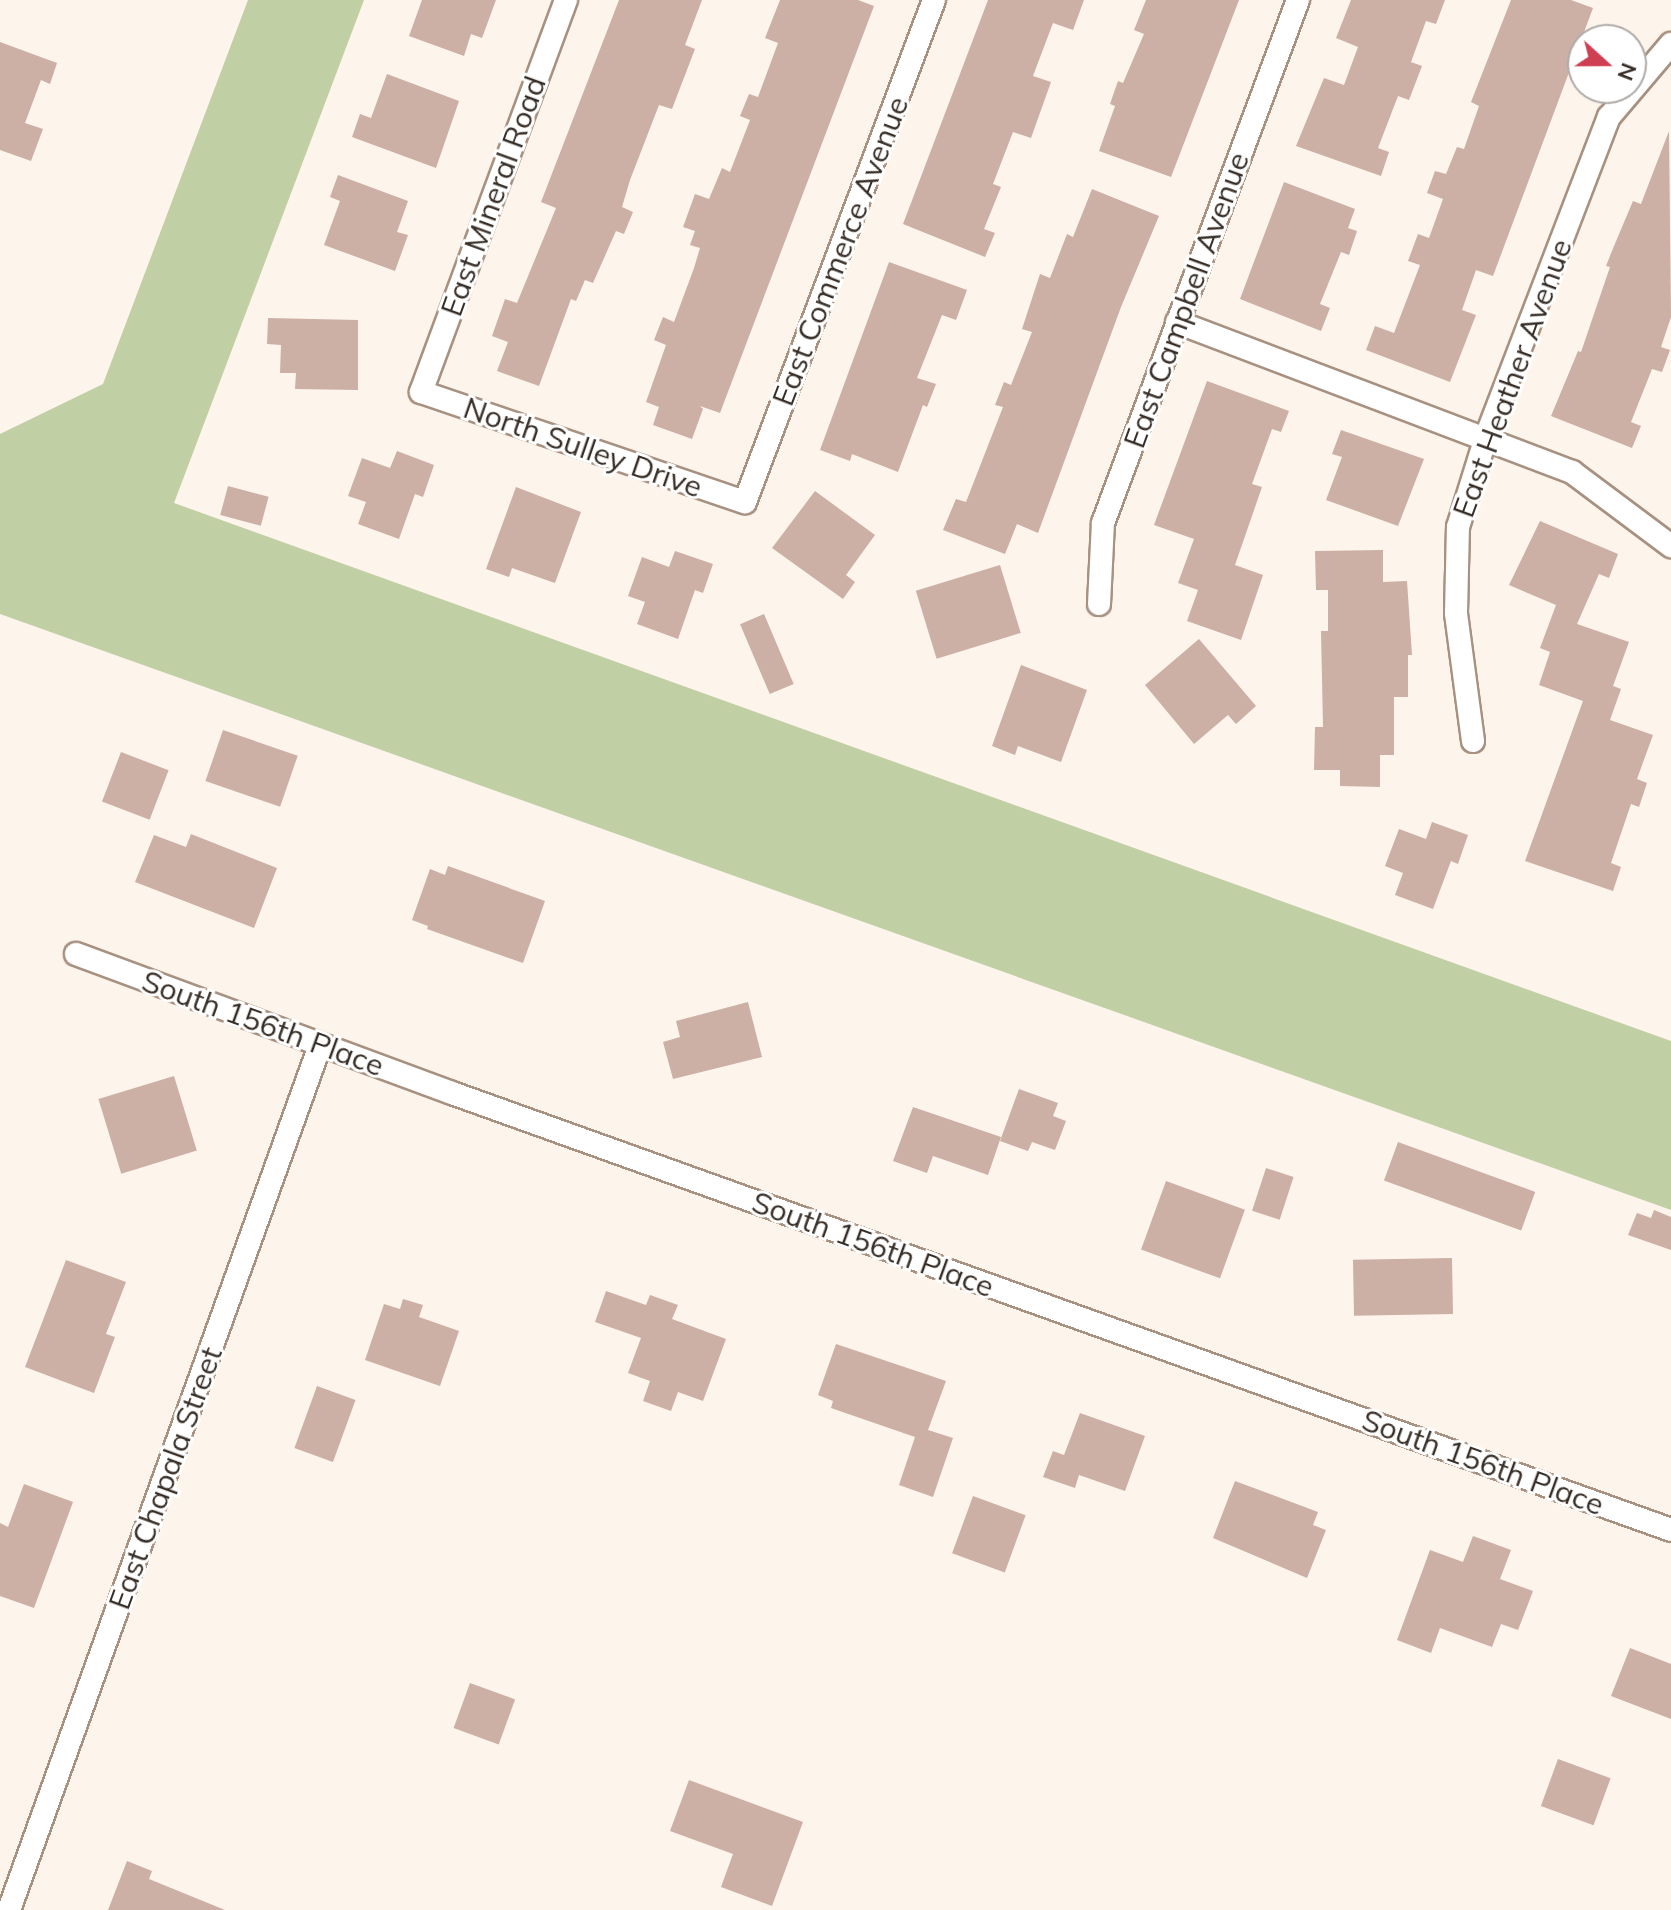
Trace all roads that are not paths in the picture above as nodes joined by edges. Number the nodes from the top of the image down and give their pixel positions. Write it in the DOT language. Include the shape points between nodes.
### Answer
graph roads {
  1 [pos="566,0"];
  2 [pos="934,0"];
  3 [pos="1298,0"];
  4 [pos="1671,44"];
  5 [pos="1177,322"];
  6 [pos="421,392"];
  7 [pos="1486,437"];
  8 [pos="745,502"];
  9 [pos="1671,546"];
  10 [pos="1099,604"];
  11 [pos="1473,741"];
  12 [pos="76,954"];
  13 [pos="320,1045"];
  14 [pos="1671,1530"];
  15 [pos="9,1910"];
  1 -- 6 [label="street, East Mineral Road"];
  2 -- 8 [label="street, East Commerce Avenue"];
  3 -- 5 [label="street, East Campbell Avenue"];
  4 -- 7 [label="street, East Heather Avenue" via="1609,117"];
  5 -- 7 [label="street"];
  5 -- 10 [label="street, East Campbell Avenue" via="1103,523"];
  6 -- 8 [label="street, North Sulley Drive"];
  7 -- 9 [label="street" via="1572,472"];
  7 -- 11 [label="street, East Heather Avenue" via="1458,527 1456,613"];
  12 -- 13 [label="street, South 156th Place"];
  13 -- 14 [label="street, South 156th Place"];
  13 -- 15 [label="street, East Chapala Street"];
}
